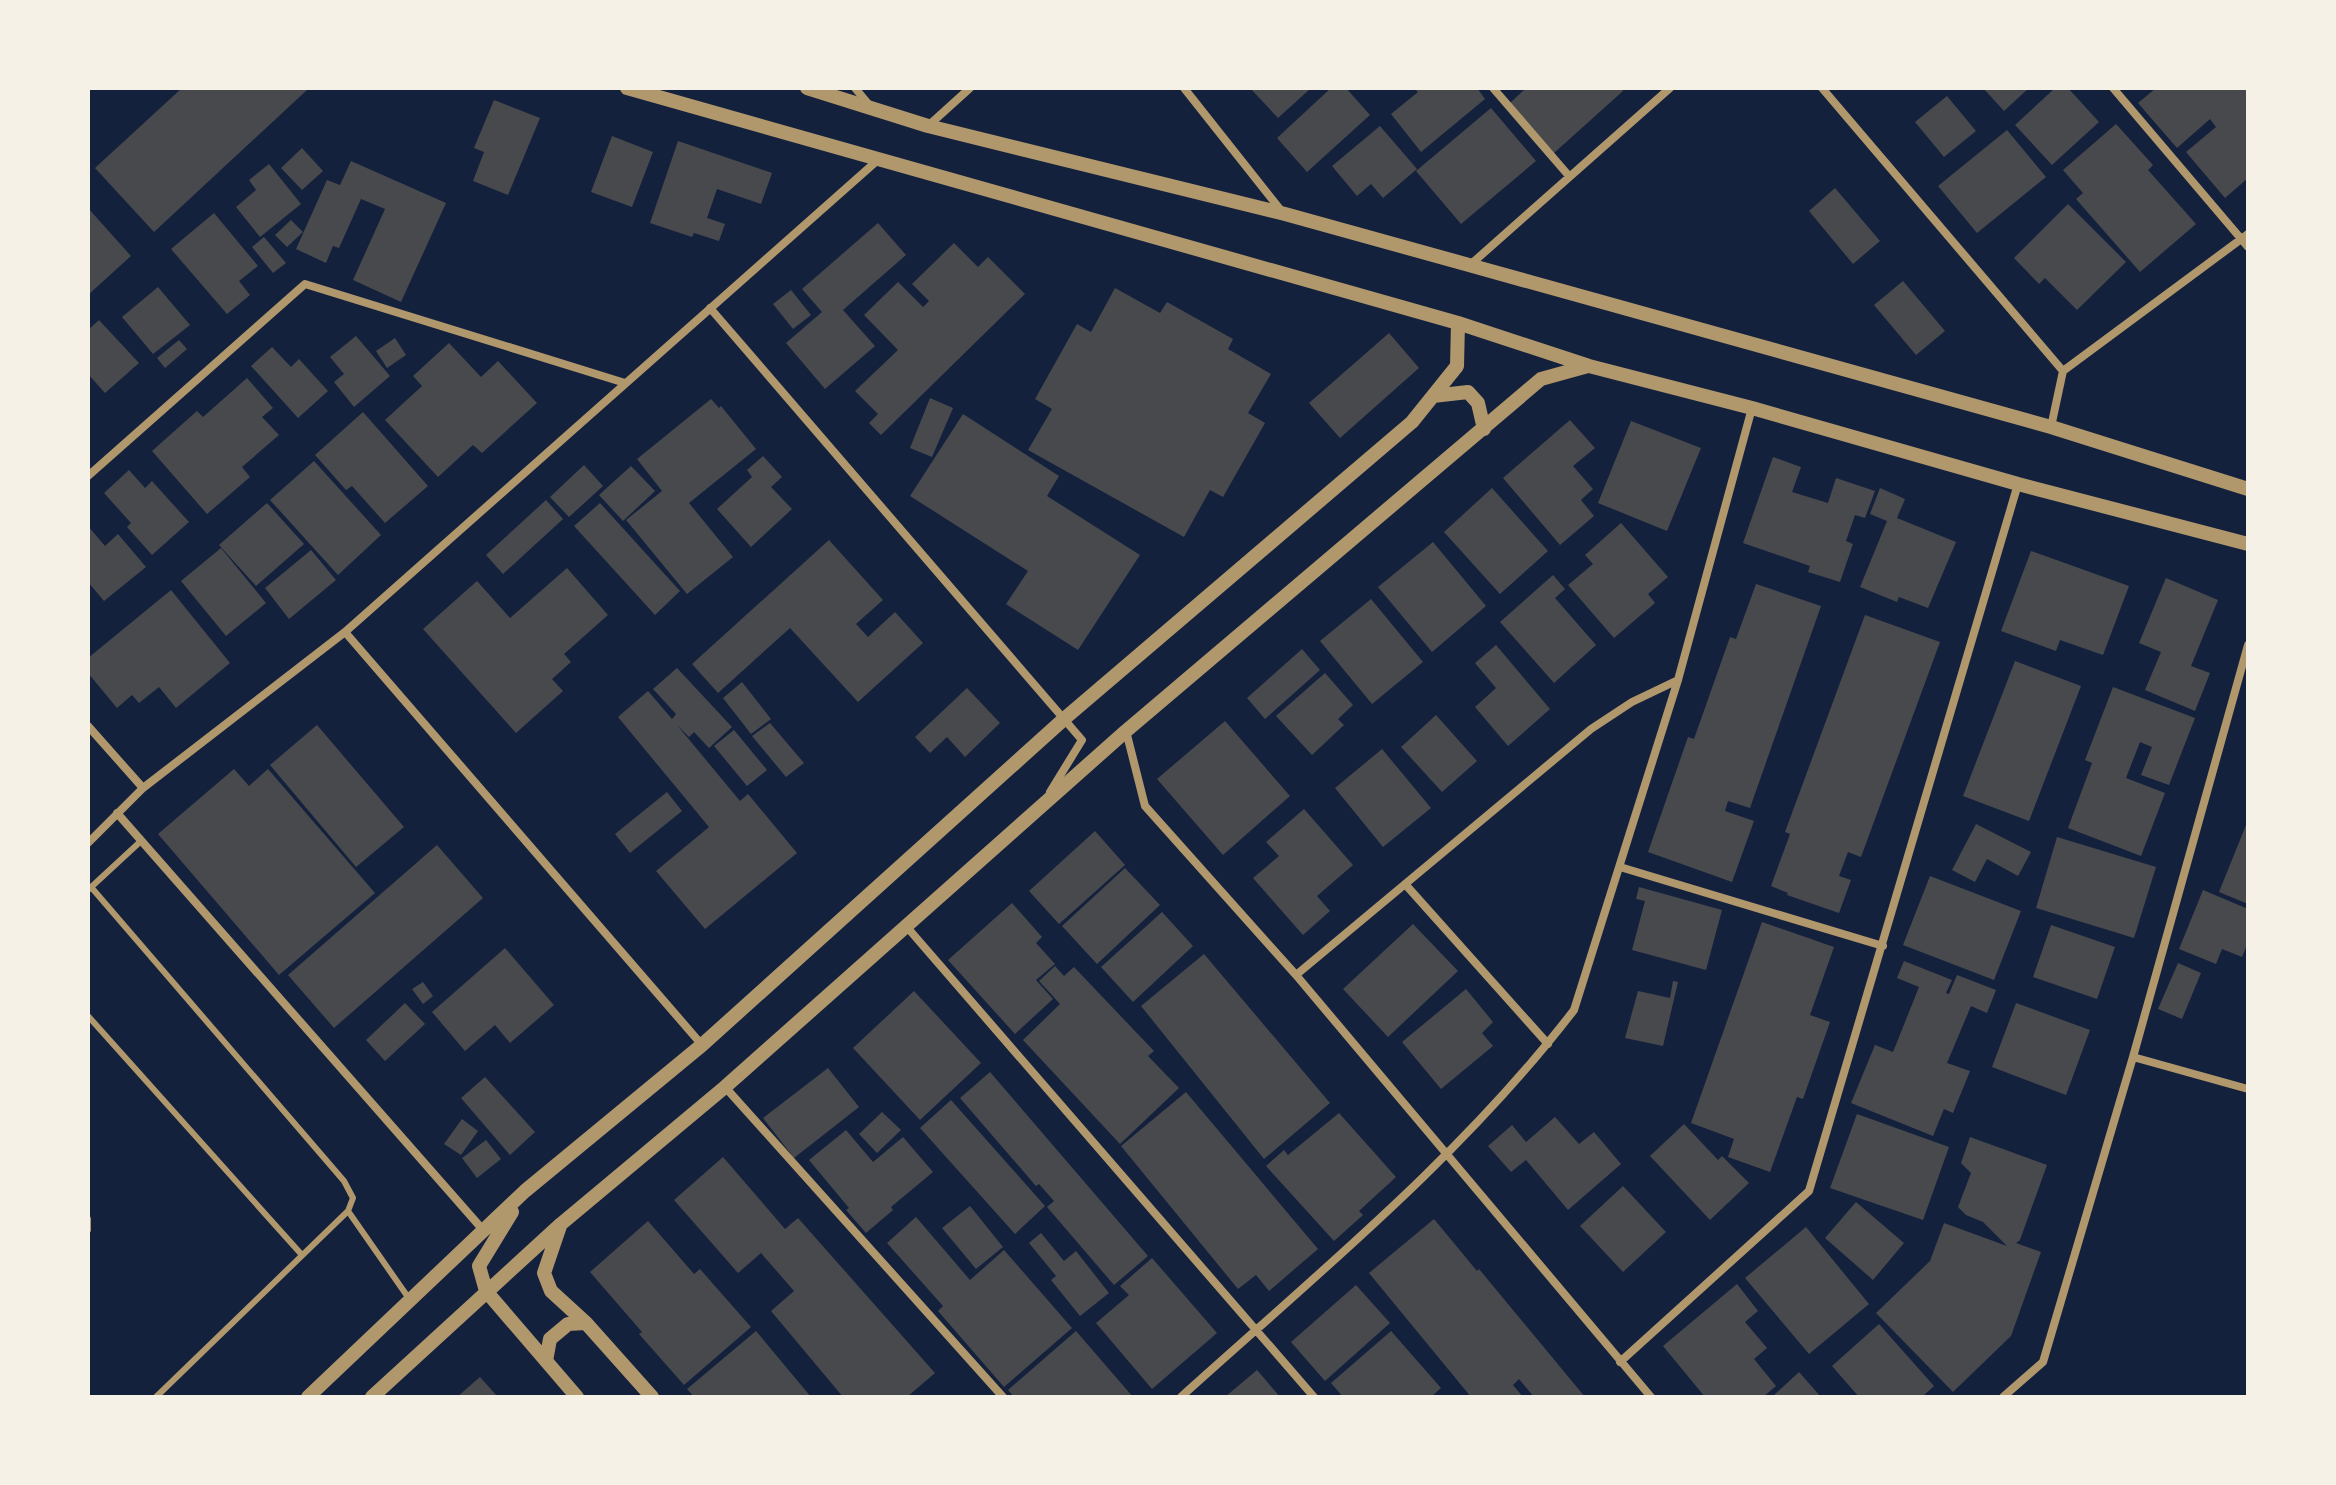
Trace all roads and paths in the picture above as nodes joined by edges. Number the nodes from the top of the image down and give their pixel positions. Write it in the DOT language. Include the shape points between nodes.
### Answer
graph roads {
  1 [pos="627,88"];
  2 [pos="807,88"];
  3 [pos="855,88"];
  4 [pos="970,88"];
  5 [pos="1184,88"];
  6 [pos="1493,88"];
  7 [pos="1670,88"];
  8 [pos="1822,88"];
  9 [pos="2113,88"];
  10 [pos="873,110"];
  11 [pos="928,126"];
  12 [pos="879,159"];
  13 [pos="1569,176"];
  14 [pos="1285,214"];
  15 [pos="2246,240"];
  16 [pos="1469,265"];
  17 [pos="710,308"];
  18 [pos="1458,323"];
  19 [pos="1589,366"];
  20 [pos="2063,371"];
  21 [pos="625,383"];
  22 [pos="1433,396"];
  23 [pos="1752,408"];
  24 [pos="2051,427"];
  25 [pos="1484,429"];
  26 [pos="88,476"];
  27 [pos="2018,484"];
  28 [pos="2248,489"];
  29 [pos="2248,544"];
  30 [pos="345,632"];
  31 [pos="2248,645"];
  32 [pos="1678,680"];
  33 [pos="1064,719"];
  34 [pos="88,726"];
  35 [pos="1126,731"];
  36 [pos="143,788"];
  37 [pos="1041,807"];
  38 [pos="117,813"];
  39 [pos="90,837"];
  40 [pos="141,841"];
  41 [pos="1620,867"];
  42 [pos="1405,884"];
  43 [pos="90,888"];
  44 [pos="906,926"];
  45 [pos="1883,946"];
  46 [pos="1296,975"];
  47 [pos="88,1016"];
  48 [pos="1548,1044"];
  49 [pos="702,1045"];
  50 [pos="2133,1057"];
  51 [pos="725,1087"];
  52 [pos="2248,1089"];
  53 [pos="1447,1155"];
  54 [pos="525,1191"];
  55 [pos="348,1211"];
  56 [pos="88,1219"];
  57 [pos="561,1224"];
  58 [pos="88,1230"];
  59 [pos="484,1231"];
  60 [pos="302,1255"];
  61 [pos="486,1291"];
  62 [pos="411,1301"];
  63 [pos="586,1323"];
  64 [pos="1256,1330"];
  65 [pos="546,1361"];
  66 [pos="1620,1362"];
  67 [pos="156,1397"];
  68 [pos="308,1397"];
  69 [pos="372,1397"];
  70 [pos="577,1397"];
  71 [pos="652,1397"];
  72 [pos="1003,1397"];
  73 [pos="1181,1397"];
  74 [pos="1314,1397"];
  75 [pos="1651,1397"];
  76 [pos="2003,1397"];
  1 -- 12 [label="street"];
  2 -- 10 [label="street"];
  3 -- 10 [label="street"];
  4 -- 11 [label="street"];
  5 -- 14 [label="street"];
  6 -- 13 [label="street"];
  7 -- 13 [label="street"];
  8 -- 20 [label="street"];
  9 -- 15 [label="street"];
  10 -- 11 [label="street"];
  11 -- 14 [label="street"];
  12 -- 17 [label="street"];
  12 -- 18 [label="street"];
  13 -- 16 [label="street"];
  14 -- 16 [label="street"];
  15 -- 20 [label="street"];
  16 -- 24 [label="street"];
  17 -- 21 [label="street"];
  17 -- 33 [label="street"];
  18 -- 19 [label="street"];
  18 -- 22 [label="street" via="1457,366"];
  19 -- 23 [label="street"];
  19 -- 25 [label="street" via="1541,379"];
  20 -- 24 [label="street"];
  21 -- 26 [label="street" via="305,284"];
  21 -- 30 [label="street"];
  22 -- 25 [label="street" via="1468,392 1478,403"];
  22 -- 33 [label="street" via="1412,422"];
  23 -- 27 [label="street"];
  23 -- 32 [label="street"];
  24 -- 28 [label="street"];
  25 -- 35 [label="street"];
  27 -- 29 [label="street"];
  27 -- 45 [label="street"];
  30 -- 36 [label="street"];
  30 -- 49 [label="street"];
  31 -- 50 [label="street"];
  32 -- 41 [label="street"];
  32 -- 42 [label="street" via="1591,729"];
  33 -- 37 [label="street" via="1082,740"];
  33 -- 49 [label="street"];
  34 -- 36 [label="street"];
  35 -- 37 [label="street"];
  35 -- 46 [label="street" via="1145,806"];
  36 -- 38 [label="street"];
  37 -- 44 [label="street"];
  38 -- 39 [label="street"];
  38 -- 40 [label="street"];
  40 -- 43 [label="lane"];
  40 -- 59 [label="street"];
  41 -- 45 [label="street"];
  41 -- 48 [label="street" via="1574,1010"];
  42 -- 46 [label="street"];
  42 -- 48 [label="street"];
  43 -- 55 [label="lane" via="344,1181 353,1198"];
  44 -- 51 [label="street"];
  44 -- 64 [label="street"];
  45 -- 66 [label="street" via="1809,1191"];
  46 -- 53 [label="street"];
  47 -- 60 [label="lane"];
  48 -- 53 [label="street"];
  49 -- 54 [label="street"];
  50 -- 52 [label="street"];
  50 -- 76 [label="street" via="2043,1362"];
  51 -- 57 [label="street"];
  51 -- 72 [label="street"];
  53 -- 64 [label="street"];
  53 -- 66 [label="street"];
  54 -- 59 [label="street"];
  54 -- 61 [label="street" via="479,1266"];
  55 -- 60 [label="lane"];
  55 -- 62 [label="lane"];
  56 -- 58 [label="lane"];
  57 -- 61 [label="street"];
  57 -- 63 [label="street" via="544,1273 551,1291"];
  59 -- 62 [label="street"];
  60 -- 67 [label="lane"];
  61 -- 65 [label="street"];
  61 -- 69 [label="street"];
  62 -- 68 [label="street"];
  63 -- 65 [label="street" via="568,1324 550,1339"];
  63 -- 71 [label="street"];
  64 -- 73 [label="street"];
  64 -- 74 [label="street"];
  65 -- 70 [label="street"];
  66 -- 75 [label="street"];
}
